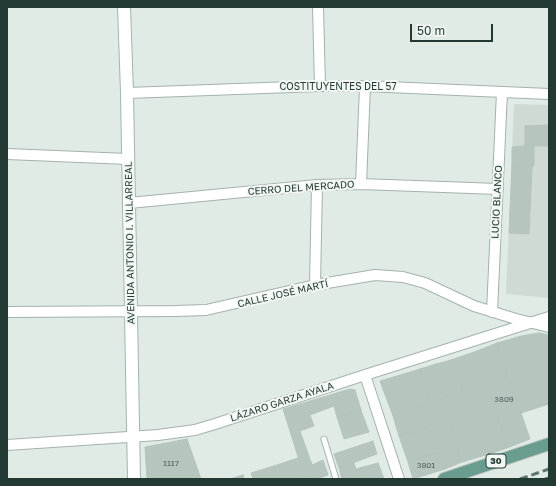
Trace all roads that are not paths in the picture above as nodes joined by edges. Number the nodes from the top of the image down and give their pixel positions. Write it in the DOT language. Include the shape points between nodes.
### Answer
graph roads {
  1 [pos="124,7"];
  2 [pos="318,7"];
  3 [pos="320,86"];
  4 [pos="365,86"];
  5 [pos="502,92"];
  6 [pos="127,93"];
  7 [pos="549,94"];
  8 [pos="7,154"];
  9 [pos="128,159"];
  10 [pos="361,184"];
  11 [pos="317,185"];
  12 [pos="498,189"];
  13 [pos="129,203"];
  14 [pos="315,285"];
  15 [pos="7,312"];
  16 [pos="131,312"];
  17 [pos="492,312"];
  18 [pos="549,317"];
  19 [pos="531,323"];
  20 [pos="549,327"];
  21 [pos="365,374"];
  22 [pos="133,437"];
  23 [pos="324,439"];
  24 [pos="549,444"];
  25 [pos="7,445"];
  26 [pos="134,479"];
  27 [pos="336,479"];
  28 [pos="399,479"];
  29 [pos="444,479"];
  1 -- 6 [label="street, AVENIDA ANTONIO I. VILLARREAL"];
  2 -- 3 [label="street"];
  3 -- 4 [label="street, COSTITUYENTES DEL 57"];
  3 -- 6 [label="street, COSTITUYENTES DEL 57"];
  4 -- 5 [label="street, COSTITUYENTES DEL 57"];
  4 -- 10 [label="street"];
  5 -- 7 [label="street, COSTITUYENTES DEL 57"];
  5 -- 12 [label="street, LUCIO BLANCO"];
  6 -- 9 [label="street, AVENIDA ANTONIO I. VILLARREAL"];
  8 -- 9 [label="street"];
  9 -- 13 [label="street, AVENIDA ANTONIO I. VILLARREAL"];
  10 -- 11 [label="street, CERRO DEL MERCADO"];
  10 -- 12 [label="street, CERRO DEL MERCADO"];
  11 -- 13 [label="street, CERRO DEL MERCADO"];
  11 -- 14 [label="street"];
  12 -- 17 [label="street, LUCIO BLANCO"];
  13 -- 16 [label="street, AVENIDA ANTONIO I. VILLARREAL"];
  14 -- 16 [label="street, CALLE JOSÉ MARTÍ" via="206,310"];
  14 -- 17 [label="street, CALLE JOSÉ MARTÍ" via="375,275 403,276"];
  15 -- 16 [label="street, CALLE JOSÉ MARTÍ"];
  16 -- 22 [label="street, AVENIDA ANTONIO I. VILLARREAL"];
  17 -- 19 [label="street, CALLE JOSÉ MARTÍ"];
  18 -- 19 [label="street, LÁZARO GARZA AYALA"];
  19 -- 20 [label="street, CALLE JOSÉ MARTÍ"];
  19 -- 21 [label="street, LÁZARO GARZA AYALA"];
  21 -- 22 [label="street, LÁZARO GARZA AYALA" via="214,424 180,432"];
  21 -- 28 [label="street"];
  22 -- 25 [label="street, LÁZARO GARZA AYALA"];
  22 -- 26 [label="street, AVENIDA ANTONIO I. VILLARREAL"];
  23 -- 27 [label="lane"];
  24 -- 29 [label="main road, 30"];
}
